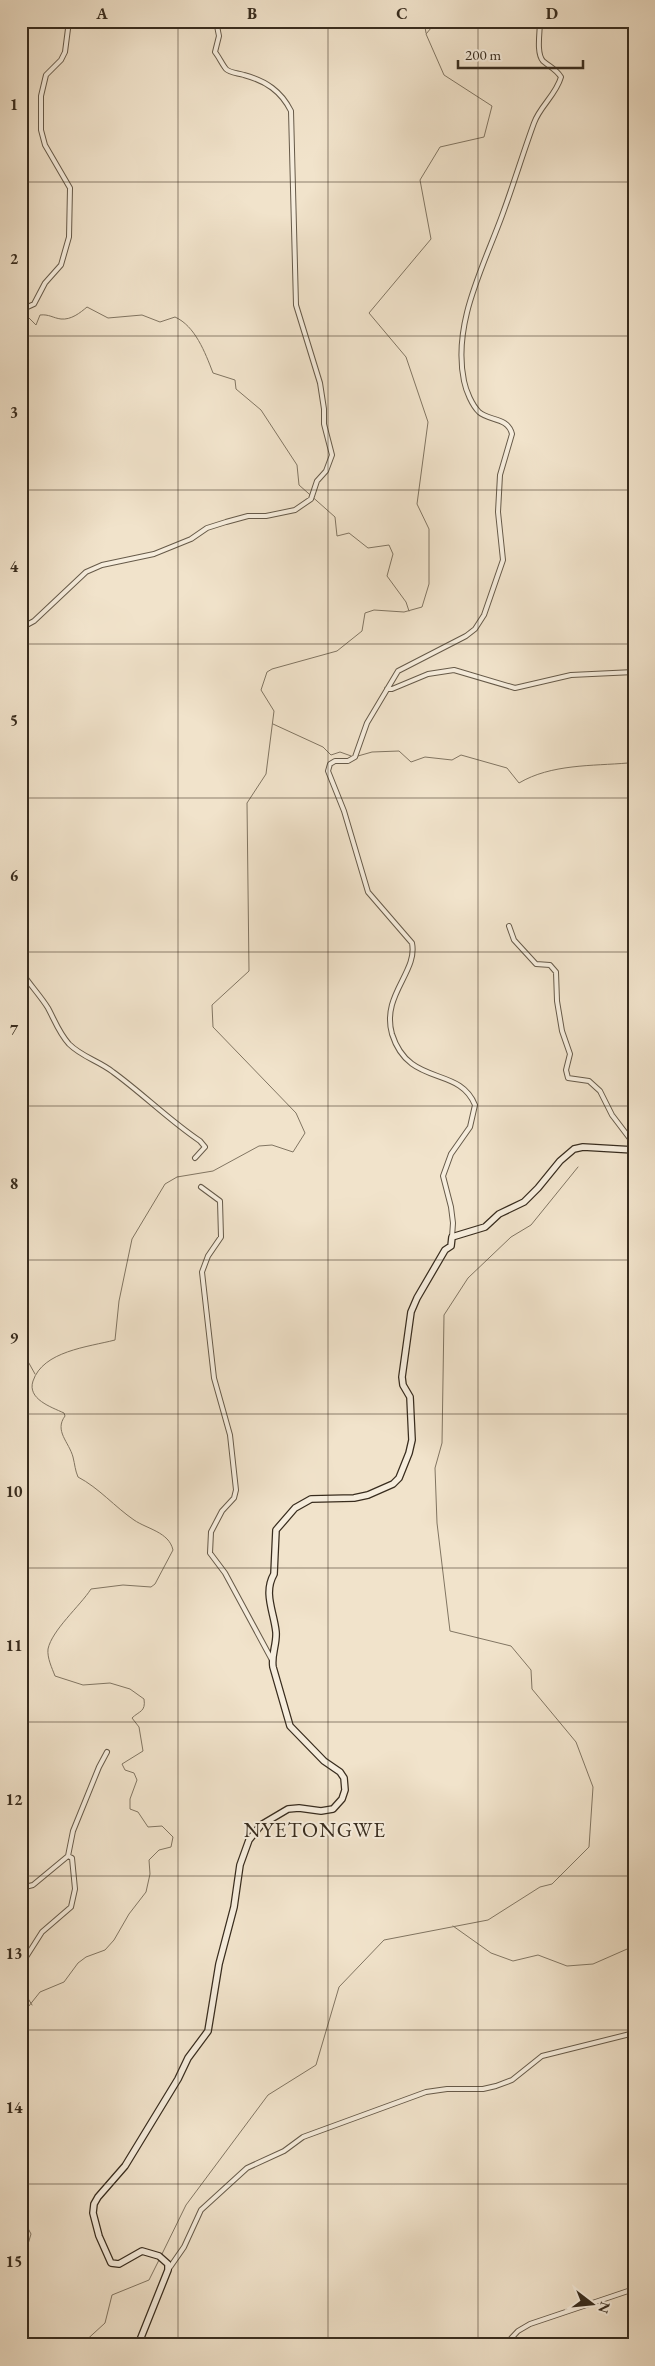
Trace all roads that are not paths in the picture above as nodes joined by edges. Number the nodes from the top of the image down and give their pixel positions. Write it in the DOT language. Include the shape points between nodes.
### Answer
graph roads {
  1 [pos="69,21"];
  2 [pos="216,21"];
  3 [pos="540,21"];
  4 [pos="21,310"];
  5 [pos="21,628"];
  6 [pos="634,672"];
  7 [pos="387,688"];
  8 [pos="509,926"];
  9 [pos="21,971"];
  10 [pos="634,1144"];
  11 [pos="634,1150"];
  12 [pos="195,1158"];
  13 [pos="21,1161"];
  14 [pos="201,1187"];
  15 [pos="21,1199"];
  16 [pos="452,1237"];
  17 [pos="272,1660"];
  18 [pos="107,1752"];
  19 [pos="68,1856"];
  20 [pos="21,1888"];
  21 [pos="21,1965"];
  22 [pos="634,2034"];
  23 [pos="168,2270"];
  24 [pos="634,2289"];
  25 [pos="138,2345"];
  26 [pos="505,2345"];
  1 -- 4 [label="street" via="65,52 46,76 41,96 41,130 45,145 70,188 69,237 61,265 45,283 34,304"];
  2 -- 5 [label="street" via="219,36 215,52 225,68 271,86 284,97 291,111 296,306 320,383 324,424 331,448 330,465 317,481 311,499 295,510 226,522 154,554 94,569 75,580 34,620"];
  3 -- 7 [label="street" via="540,55 561,77 534,122 467,310 462,351 464,382 471,401 479,412 504,422 512,434 500,475 498,512 503,560 484,615 475,629 404,667"];
  6 -- 7 [label="street" via="571,675 515,688 454,670 428,674 392,690"];
  7 -- 16 [label="street" via="367,722 354,757 348,762 330,764 328,771 344,811 368,892 412,943 410,964 392,1000 390,1025 393,1035 414,1068 455,1082 468,1092 475,1105 470,1127 451,1154 443,1176 451,1206"];
  8 -- 10 [label="street" via="514,940 536,964 550,965 556,972 556,1001 570,1054 566,1070 568,1078 589,1081 600,1092"];
  9 -- 12 [label="street" via="48,1008 58,1031 70,1044 83,1056 116,1074 200,1141 205,1147"];
  11 -- 16 [label="street" via="574,1149 524,1202 500,1214 485,1227"];
  13 -- 15 [label="street" via="24,1186"];
  14 -- 17 [label="street" via="220,1202 221,1237 202,1272 214,1378 230,1435 236,1490 212,1532 210,1553 225,1573"];
  16 -- 17 [label="street" via="451,1246 445,1250 411,1312 402,1377 410,1397 412,1440 410,1454 399,1478 368,1495 306,1500 286,1516 276,1530 269,1604 276,1632"];
  17 -- 23 [label="street" via="290,1726 324,1761 340,1772 345,1790 333,1809 288,1809 261,1826 250,1840 240,1865 208,2031 188,2058 125,2166 95,2201 93,2213 110,2262 119,2264 137,2252 147,2252 163,2258"];
  18 -- 19 [label="street" via="73,1831"];
  19 -- 20 [label="street" via="33,1886"];
  19 -- 21 [label="street" via="72,1858 75,1889 71,1907 42,1932"];
  22 -- 23 [label="street" via="542,2056 512,2080 496,2086 483,2090 426,2092 303,2137 284,2151 247,2168 211,2199 201,2210 184,2247"];
  23 -- 25 [label="street"];
  24 -- 26 [label="street" via="530,2324"];
}
